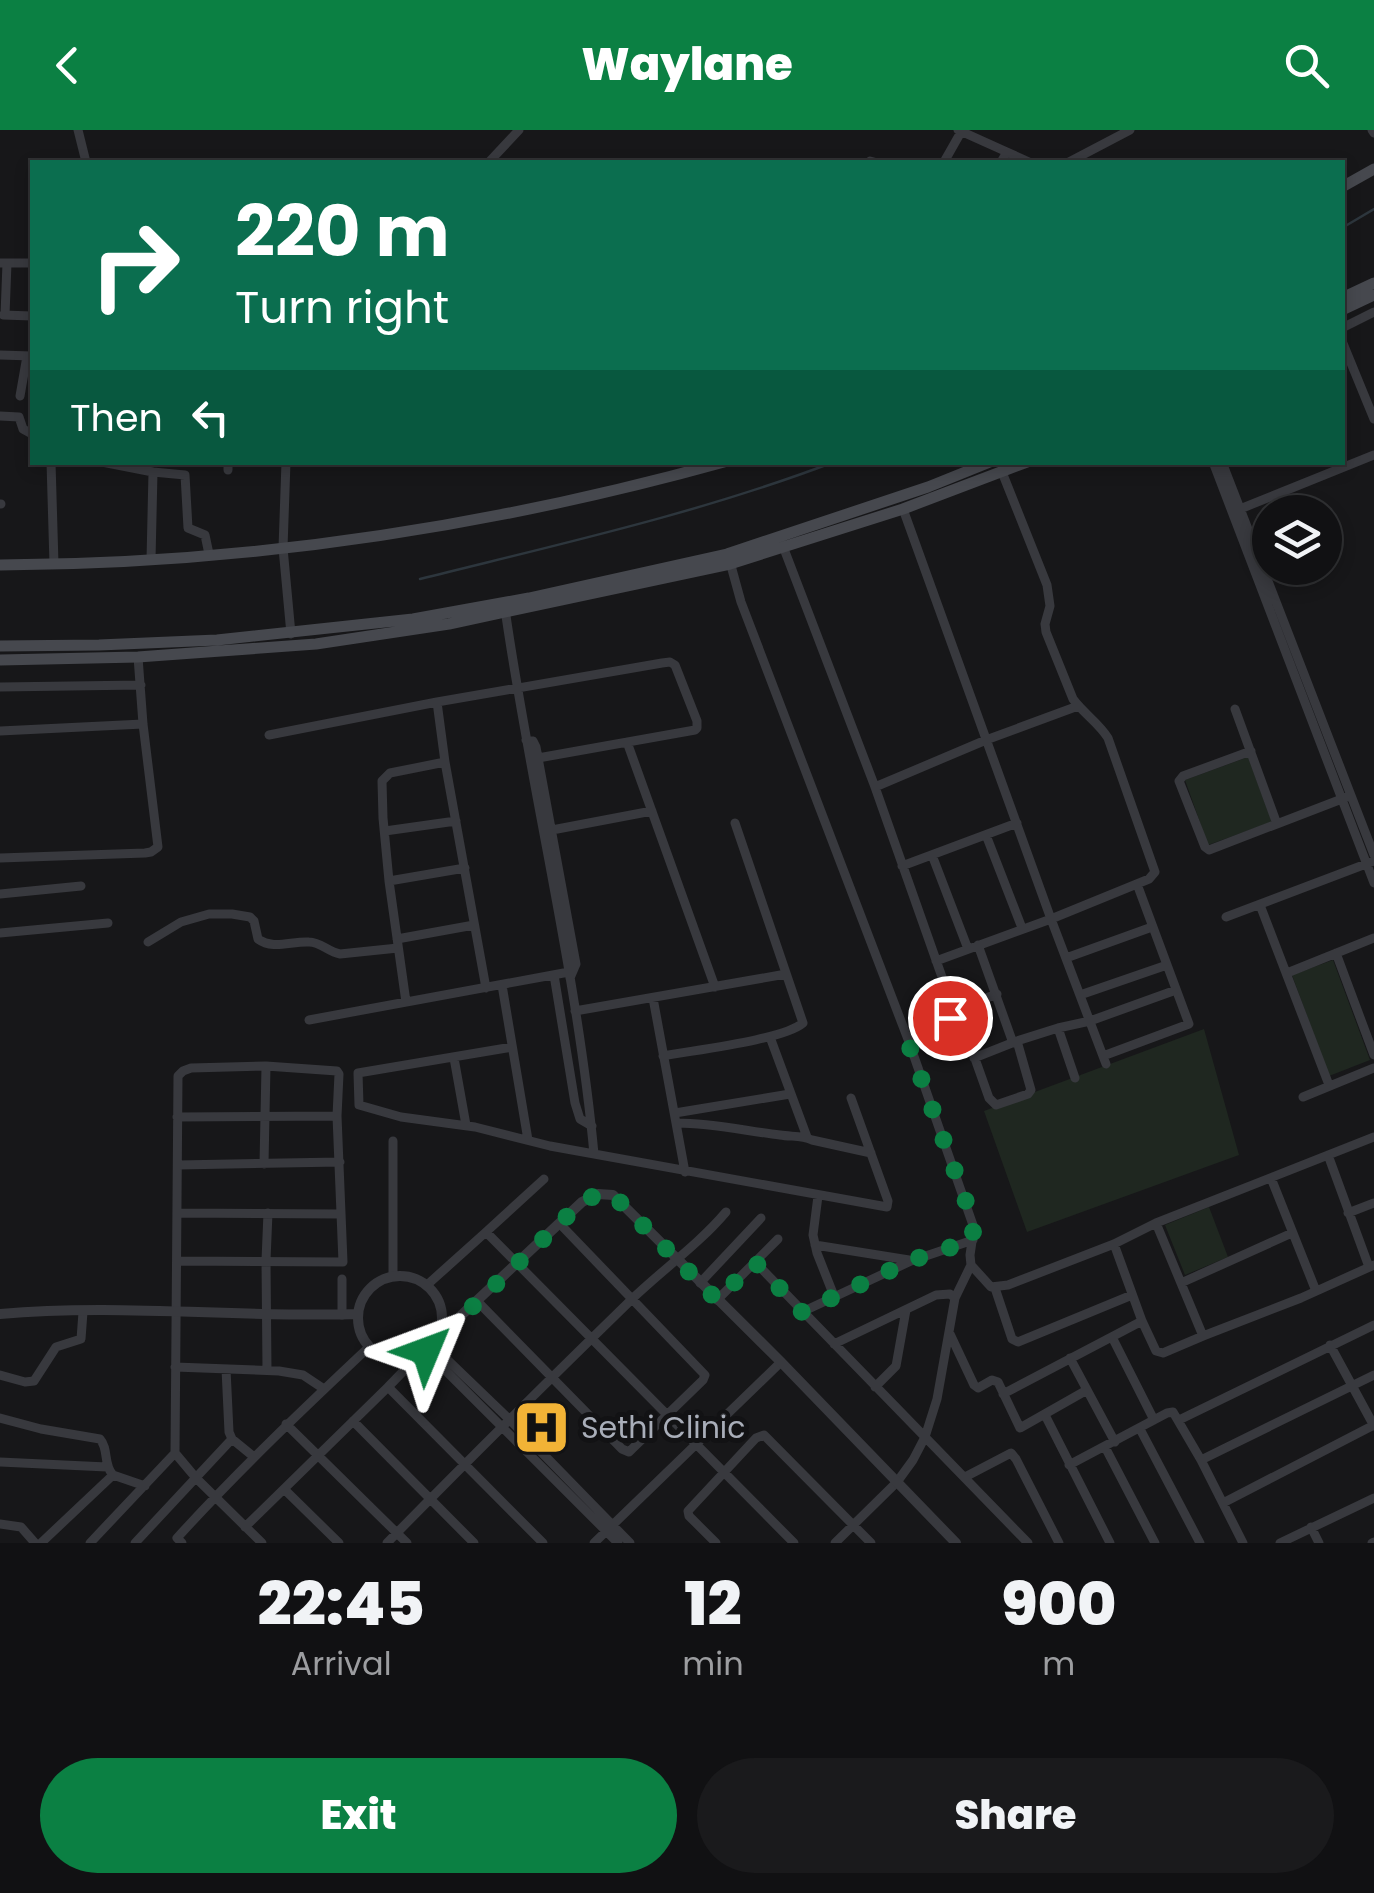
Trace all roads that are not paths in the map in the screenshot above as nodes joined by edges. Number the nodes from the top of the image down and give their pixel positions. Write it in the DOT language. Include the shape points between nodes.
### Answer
graph roads {
  1 [pos="78,130"];
  2 [pos="519,130"];
  3 [pos="1130,130"];
  4 [pos="960,131"];
  5 [pos="1007,152"];
  6 [pos="86,160"];
  7 [pos="492,160"];
  8 [pos="945,160"];
  9 [pos="1002,160"];
  10 [pos="1025,160"];
  11 [pos="1073,160"];
  12 [pos="1374,168"];
  13 [pos="1345,185"];
  14 [pos="3,263"];
  15 [pos="30,263"];
  16 [pos="1374,282"];
  17 [pos="1345,296"];
  18 [pos="1374,296"];
  19 [pos="1345,309"];
  20 [pos="1374,312"];
  21 [pos="2,315"];
  22 [pos="30,316"];
  23 [pos="1345,326"];
  24 [pos="1345,348"];
  25 [pos="0,356"];
  26 [pos="30,356"];
  27 [pos="20,396"];
  28 [pos="0,416"];
  29 [pos="1374,418"];
  30 [pos="30,433"];
  31 [pos="1374,456"];
  32 [pos="51,465"];
  33 [pos="124,465"];
  34 [pos="184,465"];
  35 [pos="286,465"];
  36 [pos="713,465"];
  37 [pos="983,465"];
  38 [pos="1020,465"];
  39 [pos="1215,465"];
  40 [pos="1223,465"];
  41 [pos="153,472"];
  42 [pos="1002,472"];
  43 [pos="185,475"];
  44 [pos="903,509"];
  45 [pos="1240,510"];
  46 [pos="782,543"];
  47 [pos="284,548"];
  48 [pos="209,554"];
  49 [pos="729,559"];
  50 [pos="151,560"];
  51 [pos="0,564"];
  52 [pos="54,564"];
  53 [pos="504,607"];
  54 [pos="290,632"];
  55 [pos="0,646"];
  56 [pos="291,646"];
  57 [pos="138,657"];
  58 [pos="0,660"];
  59 [pos="140,686"];
  60 [pos="0,688"];
  61 [pos="517,688"];
  62 [pos="437,702"];
  63 [pos="1078,706"];
  64 [pos="1236,709"];
  65 [pos="143,724"];
  66 [pos="0,732"];
  67 [pos="268,735"];
  68 [pos="526,740"];
  69 [pos="986,740"];
  70 [pos="627,742"];
  71 [pos="1251,751"];
  72 [pos="538,758"];
  73 [pos="445,762"];
  74 [pos="875,787"];
  75 [pos="1346,797"];
  76 [pos="652,811"];
  77 [pos="456,821"];
  78 [pos="735,824"];
  79 [pos="1017,824"];
  80 [pos="1277,824"];
  81 [pos="552,830"];
  82 [pos="385,831"];
  83 [pos="986,835"];
  84 [pos="932,855"];
  85 [pos="0,858"];
  86 [pos="1372,860"];
  87 [pos="902,866"];
  88 [pos="465,868"];
  89 [pos="390,881"];
  90 [pos="1374,883"];
  91 [pos="1137,884"];
  92 [pos="81,886"];
  93 [pos="0,894"];
  94 [pos="1260,904"];
  95 [pos="1226,918"];
  96 [pos="1051,919"];
  97 [pos="108,922"];
  98 [pos="474,925"];
  99 [pos="1152,927"];
  100 [pos="1022,928"];
  101 [pos="0,933"];
  102 [pos="1374,938"];
  103 [pos="148,942"];
  104 [pos="398,944"];
  105 [pos="973,947"];
  106 [pos="1336,953"];
  107 [pos="1066,958"];
  108 [pos="936,961"];
  109 [pos="1166,965"];
  110 [pos="1287,973"];
  111 [pos="786,974"];
  112 [pos="554,975"];
  113 [pos="569,975"];
  114 [pos="502,985"];
  115 [pos="715,987"];
  116 [pos="486,988"];
  117 [pos="1176,990"];
  118 [pos="998,994"];
  119 [pos="1080,995"];
  120 [pos="653,998"];
  121 [pos="406,1002"];
  122 [pos="954,1009"];
  123 [pos="575,1011"];
  124 [pos="308,1020"];
  125 [pos="1090,1021"];
  126 [pos="1058,1028"];
  127 [pos="770,1036"];
  128 [pos="908,1042"];
  129 [pos="1015,1042"];
  130 [pos="512,1046"];
  131 [pos="1374,1055"];
  132 [pos="663,1056"];
  133 [pos="454,1058"];
  134 [pos="974,1058"];
  135 [pos="266,1066"];
  136 [pos="1374,1068"];
  137 [pos="1074,1078"];
  138 [pos="1329,1085"];
  139 [pos="790,1094"];
  140 [pos="850,1098"];
  141 [pos="1303,1098"];
  142 [pos="265,1115"];
  143 [pos="337,1116"];
  144 [pos="177,1117"];
  145 [pos="676,1118"];
  146 [pos="466,1125"];
  147 [pos="592,1126"];
  148 [pos="1374,1136"];
  149 [pos="807,1137"];
  150 [pos="528,1140"];
  151 [pos="393,1142"];
  152 [pos="594,1154"];
  153 [pos="870,1154"];
  154 [pos="1328,1155"];
  155 [pos="340,1162"];
  156 [pos="264,1164"];
  157 [pos="178,1165"];
  158 [pos="685,1172"];
  159 [pos="1272,1178"];
  160 [pos="544,1179"];
  161 [pos="818,1196"];
  162 [pos="1374,1203"];
  163 [pos="726,1212"];
  164 [pos="178,1213"];
  165 [pos="268,1213"];
  166 [pos="342,1214"];
  167 [pos="1348,1214"];
  168 [pos="761,1218"];
  169 [pos="1156,1223"];
  170 [pos="560,1224"];
  171 [pos="486,1232"];
  172 [pos="1292,1233"];
  173 [pos="778,1239"];
  174 [pos="973,1240"];
  175 [pos="1114,1244"];
  176 [pos="815,1245"];
  177 [pos="266,1260"];
  178 [pos="676,1260"];
  179 [pos="912,1260"];
  180 [pos="177,1262"];
  181 [pos="755,1262"];
  182 [pos="518,1263"];
  183 [pos="971,1265"];
  184 [pos="1372,1266"];
  185 [pos="393,1276"];
  186 [pos="342,1279"];
  187 [pos="700,1283"];
  188 [pos="1181,1284"];
  189 [pos="427,1285"];
  190 [pos="995,1288"];
  191 [pos="1316,1291"];
  192 [pos="1132,1295"];
  193 [pos="834,1296"];
  194 [pos="955,1298"];
  195 [pos="631,1300"];
  196 [pos="717,1300"];
  197 [pos="478,1302"];
  198 [pos="906,1310"];
  199 [pos="84,1312"];
  200 [pos="176,1312"];
  201 [pos="802,1312"];
  202 [pos="0,1314"];
  203 [pos="342,1314"];
  204 [pos="358,1314"];
  205 [pos="266,1316"];
  206 [pos="1142,1321"];
  207 [pos="1374,1324"];
  208 [pos="949,1333"];
  209 [pos="1203,1336"];
  210 [pos="1112,1337"];
  211 [pos="594,1338"];
  212 [pos="834,1344"];
  213 [pos="1330,1346"];
  214 [pos="369,1347"];
  215 [pos="428,1347"];
  216 [pos="1070,1358"];
  217 [pos="780,1362"];
  218 [pos="175,1367"];
  219 [pos="226,1369"];
  220 [pos="268,1370"];
  221 [pos="0,1375"];
  222 [pos="1374,1375"];
  223 [pos="552,1377"];
  224 [pos="875,1386"];
  225 [pos="1352,1386"];
  226 [pos="388,1387"];
  227 [pos="324,1388"];
  228 [pos="1087,1390"];
  229 [pos="1003,1394"];
  230 [pos="1045,1415"];
  231 [pos="666,1416"];
  232 [pos="0,1418"];
  233 [pos="1154,1420"];
  234 [pos="1179,1420"];
  235 [pos="353,1421"];
  236 [pos="505,1422"];
  237 [pos="286,1424"];
  238 [pos="1374,1425"];
  239 [pos="1140,1429"];
  240 [pos="925,1437"];
  241 [pos="232,1439"];
  242 [pos="1116,1442"];
  243 [pos="696,1443"];
  244 [pos="1105,1447"];
  245 [pos="175,1454"];
  246 [pos="319,1455"];
  247 [pos="254,1457"];
  248 [pos="1202,1460"];
  249 [pos="0,1462"];
  250 [pos="465,1465"];
  251 [pos="1069,1465"];
  252 [pos="110,1471"];
  253 [pos="726,1472"];
  254 [pos="965,1477"];
  255 [pos="196,1478"];
  256 [pos="897,1482"];
  257 [pos="145,1486"];
  258 [pos="284,1489"];
  259 [pos="215,1497"];
  260 [pos="1374,1498"];
  261 [pos="432,1500"];
  262 [pos="1222,1503"];
  263 [pos="0,1524"];
  264 [pos="854,1525"];
  265 [pos="1312,1527"];
  266 [pos="245,1528"];
  267 [pos="609,1528"];
  268 [pos="397,1533"];
  269 [pos="177,1541"];
  270 [pos="38,1543"];
  271 [pos="90,1543"];
  272 [pos="135,1543"];
  273 [pos="262,1543"];
  274 [pos="339,1543"];
  275 [pos="387,1543"];
  276 [pos="407,1543"];
  277 [pos="474,1543"];
  278 [pos="543,1543"];
  279 [pos="594,1543"];
  280 [pos="618,1543"];
  281 [pos="630,1543"];
  282 [pos="716,1543"];
  283 [pos="794,1543"];
  284 [pos="834,1543"];
  285 [pos="871,1543"];
  286 [pos="956,1543"];
  287 [pos="1028,1543"];
  288 [pos="1059,1543"];
  289 [pos="1110,1543"];
  290 [pos="1155,1543"];
  291 [pos="1200,1543"];
  292 [pos="1244,1543"];
  293 [pos="1280,1543"];
  294 [pos="1319,1543"];
  1 -- 6 [label="street"];
  2 -- 7 [label="street"];
  3 -- 11 [label="street"];
  4 -- 5 [label="street"];
  4 -- 8 [label="street"];
  5 -- 9 [label="street"];
  5 -- 10 [label="street"];
  12 -- 13 [label="main road"];
  14 -- 15 [label="street"];
  14 -- 21 [label="street"];
  16 -- 17 [label="main road"];
  18 -- 19 [label="main road"];
  20 -- 23 [label="street"];
  21 -- 22 [label="street"];
  24 -- 29 [label="street"];
  25 -- 26 [label="street"];
  26 -- 27 [label="street"];
  28 -- 30 [label="street" via="20,417"];
  31 -- 45 [label="street"];
  32 -- 52 [label="street"];
  33 -- 41 [label="street"];
  34 -- 43 [label="street"];
  35 -- 47 [label="street"];
  36 -- 47 [label="main road" via="536,510"];
  37 -- 46 [label="main road"];
  38 -- 42 [label="main road"];
  39 -- 75 [label="street"];
  40 -- 45 [label="street"];
  41 -- 43 [label="street"];
  41 -- 50 [label="street"];
  42 -- 44 [label="main road"];
  42 -- 63 [label="street" via="1047,585 1046,632"];
  43 -- 48 [label="street" via="188,528 205,534"];
  44 -- 46 [label="main road"];
  44 -- 69 [label="street"];
  45 -- 75 [label="street"];
  46 -- 49 [label="main road"];
  46 -- 74 [label="street"];
  47 -- 48 [label="main road"];
  47 -- 54 [label="street"];
  48 -- 50 [label="main road"];
  49 -- 53 [label="main road"];
  49 -- 128 [label="street"];
  50 -- 52 [label="main road"];
  51 -- 52 [label="main road"];
  53 -- 54 [label="main road"];
  53 -- 56 [label="main road" via="449,624"];
  53 -- 61 [label="street"];
  54 -- 55 [label="main road"];
  54 -- 56 [label="street"];
  56 -- 57 [label="main road"];
  57 -- 58 [label="main road"];
  57 -- 59 [label="street"];
  59 -- 60 [label="street"];
  59 -- 65 [label="street"];
  61 -- 62 [label="street"];
  61 -- 68 [label="street"];
  61 -- 70 [label="street" via="673,662 697,728"];
  62 -- 67 [label="street"];
  62 -- 73 [label="street"];
  63 -- 69 [label="street"];
  63 -- 91 [label="street" via="1108,738 1153,866 1154,876"];
  64 -- 71 [label="street"];
  65 -- 66 [label="street"];
  65 -- 85 [label="street" via="159,842 154,850"];
  68 -- 72 [label="street"];
  68 -- 113 [label="street"];
  69 -- 74 [label="street"];
  69 -- 79 [label="street"];
  70 -- 72 [label="street"];
  70 -- 76 [label="street"];
  71 -- 80 [label="street"];
  71 -- 80 [label="street" via="1183,776 1179,784 1209,850"];
  72 -- 81 [label="street"];
  73 -- 77 [label="street"];
  73 -- 82 [label="street" via="384,777"];
  74 -- 87 [label="street"];
  75 -- 80 [label="street"];
  75 -- 86 [label="street"];
  76 -- 81 [label="street"];
  76 -- 115 [label="street"];
  77 -- 82 [label="street"];
  77 -- 88 [label="street"];
  78 -- 111 [label="street"];
  79 -- 83 [label="street"];
  79 -- 96 [label="street"];
  81 -- 113 [label="street" via="576,964"];
  82 -- 89 [label="street"];
  83 -- 84 [label="street"];
  83 -- 100 [label="street"];
  84 -- 87 [label="street"];
  84 -- 105 [label="street"];
  86 -- 90 [label="street"];
  86 -- 94 [label="street"];
  87 -- 108 [label="street"];
  88 -- 89 [label="street"];
  88 -- 98 [label="street"];
  89 -- 104 [label="street"];
  91 -- 96 [label="street"];
  91 -- 99 [label="street"];
  92 -- 93 [label="street"];
  94 -- 95 [label="street"];
  94 -- 110 [label="street"];
  96 -- 100 [label="street"];
  96 -- 107 [label="street"];
  97 -- 101 [label="street"];
  98 -- 104 [label="street"];
  98 -- 116 [label="street"];
  99 -- 107 [label="street"];
  99 -- 109 [label="street"];
  100 -- 105 [label="street"];
  102 -- 106 [label="street"];
  103 -- 104 [label="street" via="191,918 232,914 250,917 267,945 312,942 340,954"];
  104 -- 121 [label="street"];
  105 -- 108 [label="street"];
  105 -- 118 [label="street"];
  106 -- 110 [label="street"];
  106 -- 131 [label="street"];
  107 -- 119 [label="street"];
  108 -- 122 [label="street"];
  109 -- 117 [label="street"];
  109 -- 119 [label="street"];
  110 -- 138 [label="street"];
  111 -- 115 [label="street"];
  111 -- 127 [label="street" via="803,1023"];
  112 -- 113 [label="street"];
  112 -- 114 [label="street"];
  112 -- 147 [label="street" via="575,1102 580,1119"];
  113 -- 123 [label="street"];
  114 -- 116 [label="street"];
  114 -- 130 [label="street"];
  115 -- 120 [label="street"];
  116 -- 121 [label="street"];
  117 -- 125 [label="street"];
  117 -- 125 [label="street" via="1191,1029 1105,1060"];
  118 -- 122 [label="street"];
  118 -- 129 [label="street"];
  119 -- 125 [label="street"];
  120 -- 123 [label="street"];
  120 -- 132 [label="street"];
  121 -- 124 [label="street"];
  122 -- 128 [label="street" via="947,1026"];
  122 -- 134 [label="street"];
  123 -- 147 [label="street"];
  125 -- 126 [label="street"];
  126 -- 129 [label="street"];
  126 -- 137 [label="street"];
  127 -- 132 [label="street"];
  127 -- 139 [label="street"];
  128 -- 174 [label="street" via="973,1221"];
  129 -- 134 [label="street"];
  129 -- 134 [label="street" via="1028,1094 993,1104"];
  130 -- 133 [label="street"];
  130 -- 150 [label="street"];
  132 -- 145 [label="street"];
  133 -- 146 [label="street"];
  133 -- 146 [label="street" via="358,1074 359,1106"];
  135 -- 142 [label="street"];
  135 -- 143 [label="street" via="337,1070"];
  135 -- 144 [label="street" via="183,1071"];
  136 -- 138 [label="street"];
  138 -- 141 [label="street"];
  139 -- 145 [label="street"];
  139 -- 149 [label="street"];
  140 -- 153 [label="street"];
  142 -- 143 [label="street"];
  142 -- 144 [label="street"];
  142 -- 156 [label="street"];
  143 -- 155 [label="street"];
  144 -- 157 [label="street"];
  145 -- 149 [label="street"];
  145 -- 158 [label="street"];
  146 -- 150 [label="street"];
  147 -- 152 [label="street"];
  148 -- 154 [label="street"];
  149 -- 153 [label="street"];
  150 -- 152 [label="street"];
  151 -- 185 [label="street"];
  152 -- 158 [label="street"];
  153 -- 161 [label="street" via="887,1207"];
  154 -- 159 [label="street"];
  154 -- 167 [label="street"];
  155 -- 156 [label="street"];
  155 -- 166 [label="street"];
  156 -- 157 [label="street"];
  157 -- 164 [label="street"];
  158 -- 161 [label="street"];
  159 -- 169 [label="street"];
  159 -- 172 [label="street"];
  160 -- 171 [label="street"];
  161 -- 176 [label="street"];
  162 -- 167 [label="street"];
  163 -- 178 [label="street"];
  164 -- 165 [label="street"];
  164 -- 180 [label="street"];
  165 -- 166 [label="street"];
  165 -- 177 [label="street"];
  166 -- 177 [label="street" via="343,1262"];
  167 -- 184 [label="street"];
  168 -- 187 [label="street"];
  169 -- 175 [label="street"];
  169 -- 188 [label="street"];
  170 -- 178 [label="street" via="582,1202 608,1193"];
  170 -- 182 [label="street"];
  170 -- 195 [label="street"];
  171 -- 182 [label="street"];
  171 -- 189 [label="street"];
  172 -- 188 [label="street"];
  172 -- 191 [label="street"];
  173 -- 181 [label="street"];
  174 -- 179 [label="street"];
  174 -- 183 [label="street"];
  175 -- 190 [label="street"];
  175 -- 192 [label="street"];
  176 -- 179 [label="street"];
  176 -- 193 [label="street"];
  177 -- 180 [label="street"];
  177 -- 205 [label="street"];
  178 -- 187 [label="street"];
  178 -- 195 [label="street"];
  179 -- 193 [label="street"];
  180 -- 200 [label="street"];
  181 -- 196 [label="street"];
  181 -- 201 [label="street"];
  182 -- 197 [label="street"];
  182 -- 211 [label="street"];
  183 -- 190 [label="street"];
  183 -- 194 [label="street"];
  184 -- 191 [label="street"];
  185 -- 189 [label="street"];
  185 -- 204 [label="street" via="368,1290"];
  186 -- 203 [label="street"];
  187 -- 196 [label="street"];
  188 -- 209 [label="street"];
  189 -- 215 [label="street" via="442,1324"];
  190 -- 192 [label="street" via="1018,1342"];
  191 -- 209 [label="street"];
  192 -- 206 [label="street"];
  193 -- 201 [label="street"];
  194 -- 198 [label="street" via="943,1294"];
  194 -- 208 [label="street"];
  195 -- 211 [label="street"];
  195 -- 231 [label="street" via="705,1375"];
  196 -- 217 [label="street"];
  197 -- 215 [label="street"];
  197 -- 223 [label="street"];
  198 -- 212 [label="street"];
  198 -- 224 [label="street" via="896,1366"];
  199 -- 200 [label="street"];
  199 -- 202 [label="street"];
  199 -- 221 [label="street" via="81,1339 56,1347 34,1381"];
  200 -- 205 [label="street"];
  200 -- 218 [label="street"];
  201 -- 212 [label="street"];
  203 -- 204 [label="street"];
  203 -- 205 [label="street"];
  204 -- 214 [label="street"];
  205 -- 220 [label="street"];
  206 -- 209 [label="street" via="1159,1354"];
  206 -- 210 [label="street"];
  207 -- 213 [label="street"];
  208 -- 229 [label="street" via="974,1385 994,1380"];
  208 -- 240 [label="street"];
  210 -- 216 [label="street"];
  210 -- 233 [label="street"];
  211 -- 223 [label="street"];
  211 -- 231 [label="street"];
  212 -- 224 [label="street"];
  213 -- 225 [label="street"];
  213 -- 234 [label="street"];
  214 -- 215 [label="street" via="402,1360"];
  214 -- 227 [label="street"];
  215 -- 226 [label="street"];
  215 -- 236 [label="street"];
  216 -- 228 [label="street"];
  216 -- 229 [label="street"];
  217 -- 243 [label="street"];
  217 -- 256 [label="street"];
  218 -- 219 [label="street"];
  218 -- 245 [label="street"];
  219 -- 220 [label="street"];
  219 -- 241 [label="street"];
  220 -- 227 [label="street"];
  222 -- 225 [label="street"];
  223 -- 231 [label="street" via="626,1451"];
  223 -- 236 [label="street"];
  224 -- 240 [label="street"];
  225 -- 238 [label="street"];
  225 -- 248 [label="street"];
  226 -- 235 [label="street"];
  226 -- 250 [label="street"];
  227 -- 237 [label="street"];
  228 -- 230 [label="street"];
  228 -- 242 [label="street"];
  229 -- 230 [label="street" via="1020,1428"];
  230 -- 251 [label="street"];
  231 -- 243 [label="street"];
  232 -- 252 [label="street" via="100,1439"];
  233 -- 234 [label="street" via="1170,1412"];
  233 -- 239 [label="street"];
  234 -- 248 [label="street"];
  235 -- 246 [label="street"];
  235 -- 261 [label="street"];
  236 -- 250 [label="street"];
  236 -- 267 [label="street"];
  237 -- 246 [label="street"];
  237 -- 247 [label="street"];
  238 -- 262 [label="street"];
  239 -- 242 [label="street"];
  239 -- 291 [label="street"];
  240 -- 254 [label="street"];
  240 -- 256 [label="street"];
  241 -- 247 [label="street"];
  241 -- 255 [label="street"];
  242 -- 244 [label="street"];
  243 -- 253 [label="street"];
  243 -- 267 [label="street"];
  244 -- 251 [label="street"];
  244 -- 290 [label="street"];
  245 -- 255 [label="street"];
  245 -- 257 [label="street"];
  246 -- 258 [label="street"];
  246 -- 268 [label="street"];
  247 -- 259 [label="street"];
  248 -- 262 [label="street"];
  249 -- 252 [label="street"];
  250 -- 261 [label="street"];
  250 -- 278 [label="street"];
  251 -- 289 [label="street"];
  252 -- 257 [label="street"];
  252 -- 270 [label="street"];
  253 -- 264 [label="street" via="764,1435"];
  253 -- 282 [label="street" via="687,1514"];
  253 -- 283 [label="street"];
  254 -- 287 [label="street"];
  254 -- 288 [label="street" via="1014,1455"];
  255 -- 259 [label="street"];
  255 -- 272 [label="street"];
  256 -- 264 [label="street"];
  256 -- 286 [label="street"];
  257 -- 271 [label="street"];
  258 -- 266 [label="street"];
  258 -- 274 [label="street"];
  259 -- 266 [label="street"];
  259 -- 269 [label="street"];
  260 -- 265 [label="street"];
  261 -- 268 [label="street"];
  261 -- 277 [label="street"];
  262 -- 292 [label="street"];
  263 -- 270 [label="street" via="21,1527"];
  264 -- 284 [label="street"];
  264 -- 285 [label="street"];
  265 -- 293 [label="street"];
  265 -- 294 [label="street"];
  266 -- 273 [label="street"];
  267 -- 279 [label="street"];
  267 -- 280 [label="street"];
  267 -- 281 [label="street"];
  268 -- 275 [label="street"];
  268 -- 276 [label="street"];
}
